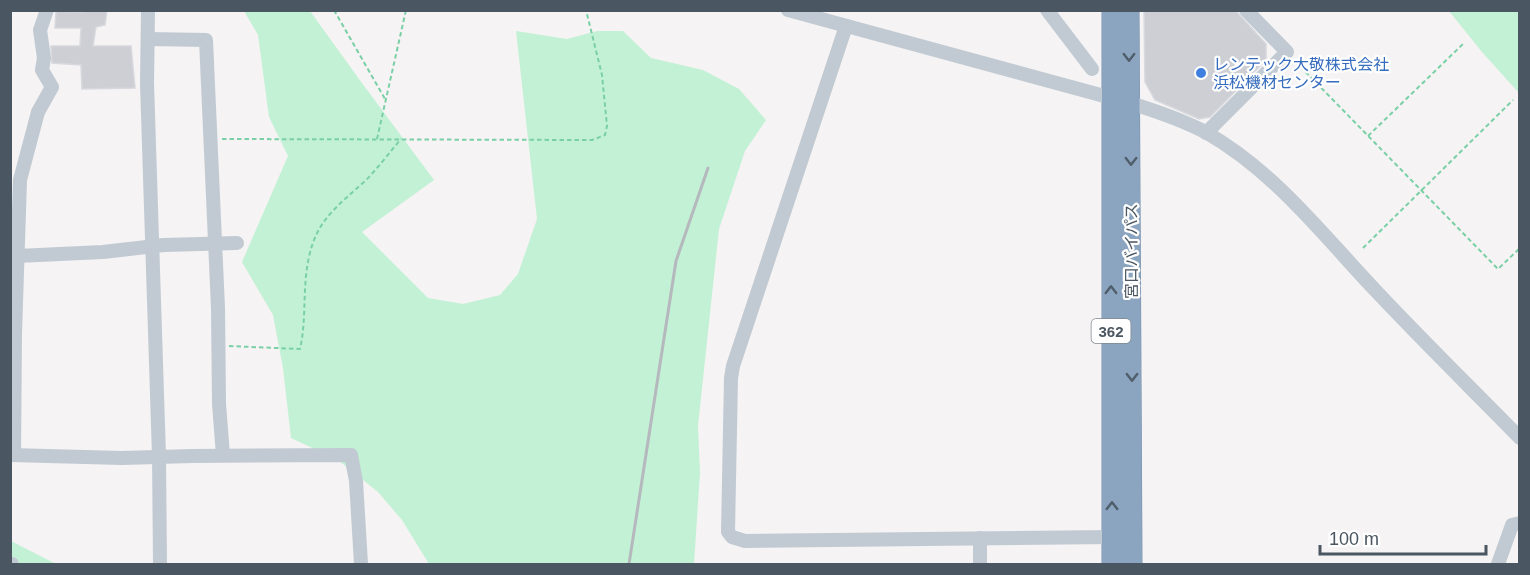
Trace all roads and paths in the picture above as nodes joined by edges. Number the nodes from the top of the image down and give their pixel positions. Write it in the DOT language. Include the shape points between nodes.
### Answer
graph roads {
  1 [pos="47,10"];
  2 [pos="148,10"];
  3 [pos="334,10"];
  4 [pos="406,10"];
  5 [pos="586,10"];
  6 [pos="788,10"];
  7 [pos="1047,10"];
  8 [pos="1112,10"];
  9 [pos="1129,10"];
  10 [pos="1246,10"];
  11 [pos="846,26"];
  12 [pos="148,39"];
  13 [pos="1464,43"];
  14 [pos="1287,52"];
  15 [pos="1092,69"];
  16 [pos="1111,98"];
  17 [pos="385,99"];
  18 [pos="1514,100"];
  19 [pos="1130,103"];
  20 [pos="1206,133"];
  21 [pos="1368,136"];
  22 [pos="210,138"];
  23 [pos="376,139"];
  24 [pos="401,139"];
  25 [pos="20,180"];
  26 [pos="10,192"];
  27 [pos="1420,192"];
  28 [pos="214,243"];
  29 [pos="237,243"];
  30 [pos="152,247"];
  31 [pos="1363,248"];
  32 [pos="1520,248"];
  33 [pos="17,256"];
  34 [pos="218,345"];
  35 [pos="1520,438"];
  36 [pos="12,455"];
  37 [pos="223,455"];
  38 [pos="159,456"];
  39 [pos="1520,523"];
  40 [pos="1112,537"];
  41 [pos="980,538"];
  42 [pos="160,564"];
  43 [pos="361,564"];
  44 [pos="980,564"];
  45 [pos="1112,564"];
  46 [pos="1132,564"];
  47 [pos="1498,564"];
  1 -- 25 [label="street" via="40,30 45,58 42,70 52,87 38,112"];
  2 -- 12 [label="street"];
  3 -- 17 [label="path"];
  4 -- 17 [label="path"];
  5 -- 24 [label="path" via="602,75 605,135 572,141"];
  6 -- 11 [label="street"];
  7 -- 15 [label="street"];
  8 -- 16 [label="highway, 宮口バイパス / 362"];
  9 -- 19 [label="highway, 宮口バイパス / 362, one-way"];
  10 -- 14 [label="street"];
  11 -- 16 [label="street"];
  11 -- 41 [label="street" via="733,366 728,532 745,541"];
  12 -- 22 [label="street" via="206,40"];
  12 -- 30 [label="street"];
  13 -- 21 [label="path"];
  14 -- 20 [label="street"];
  14 -- 21 [label="path"];
  16 -- 19 [label="street"];
  40 -- 16 [label="highway, 宮口バイパス / 362, one-way"];
  17 -- 23 [label="path"];
  18 -- 27 [label="path"];
  19 -- 20 [label="street"];
  19 -- 46 [label="highway, 宮口バイパス / 362, one-way"];
  20 -- 35 [label="street" via="1245,159 1297,205"];
  21 -- 27 [label="path"];
  22 -- 23 [label="path"];
  22 -- 28 [label="street"];
  23 -- 24 [label="path"];
  24 -- 34 [label="path" via="366,180 331,210 320,227 309,254 304,282 300,349"];
  25 -- 26 [label="street"];
  25 -- 33 [label="street"];
  27 -- 31 [label="path"];
  27 -- 32 [label="path" via="1498,269"];
  28 -- 29 [label="street"];
  28 -- 30 [label="street"];
  28 -- 34 [label="street"];
  30 -- 33 [label="street"];
  30 -- 38 [label="street"];
  33 -- 36 [label="street"];
  34 -- 37 [label="street"];
  36 -- 38 [label="street"];
  37 -- 38 [label="street"];
  37 -- 43 [label="street" via="351,455"];
  38 -- 42 [label="street"];
  39 -- 47 [label="street" via="1512,525"];
  40 -- 41 [label="street"];
  40 -- 45 [label="highway, 宮口バイパス / 362"];
  41 -- 44 [label="street"];
}
